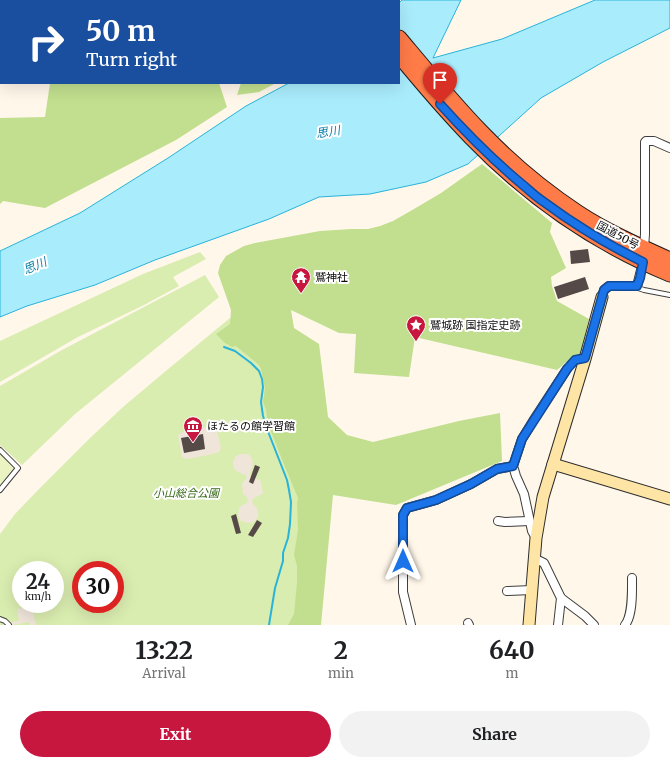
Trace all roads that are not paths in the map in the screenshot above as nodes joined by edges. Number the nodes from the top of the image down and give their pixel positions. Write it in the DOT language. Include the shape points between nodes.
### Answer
graph roads {
  1 [pos="400,39"];
  2 [pos="400,56"];
  3 [pos="670,148"];
  4 [pos="547,197"];
  5 [pos="643,255"];
  6 [pos="670,260"];
  7 [pos="670,274"];
  8 [pos="637,286"];
  9 [pos="670,295"];
  10 [pos="602,297"];
  11 [pos="585,358"];
  12 [pos="567,369"];
  13 [pos="0,450"];
  14 [pos="553,464"];
  15 [pos="513,466"];
  16 [pos="0,490"];
  17 [pos="670,499"];
  18 [pos="498,521"];
  19 [pos="530,521"];
  20 [pos="536,538"];
  21 [pos="534,558"];
  22 [pos="632,578"];
  23 [pos="532,590"];
  24 [pos="507,591"];
  25 [pos="561,598"];
  26 [pos="0,619"];
  27 [pos="9,625"];
  28 [pos="411,625"];
  29 [pos="529,625"];
  30 [pos="558,625"];
  31 [pos="594,625"];
  32 [pos="625,625"];
  1 -- 4 [label="highway, 国道50号" via="481,132"];
  2 -- 4 [label="highway, 国道50号" via="448,113 503,168"];
  3 -- 5 [label="street" via="654,141 644,142 646,234"];
  4 -- 5 [label="highway, 国道50号" via="627,240"];
  5 -- 6 [label="highway, 国道50号"];
  5 -- 7 [label="highway, 国道50号"];
  5 -- 8 [label="street"];
  8 -- 9 [label="lane" via="644,290"];
  8 -- 10 [label="street" via="609,286 604,290"];
  10 -- 11 [label="street"];
  11 -- 12 [label="lane" via="575,360"];
  11 -- 14 [label="street"];
  12 -- 15 [label="street" via="522,439"];
  13 -- 16 [label="lane" via="18,468"];
  14 -- 17 [label="street"];
  14 -- 20 [label="street" via="543,498"];
  15 -- 19 [label="street" via="524,494"];
  15 -- 28 [label="street" via="497,469 436,500 407,508 403,515 403,592"];
  18 -- 19 [label="street"];
  19 -- 20 [label="street"];
  20 -- 21 [label="street"];
  21 -- 23 [label="street"];
  21 -- 25 [label="street" via="544,563"];
  22 -- 32 [label="street" via="632,599"];
  23 -- 24 [label="street"];
  23 -- 29 [label="street"];
  25 -- 30 [label="street"];
  25 -- 31 [label="street"];
  26 -- 27 [label="lane"];
}
